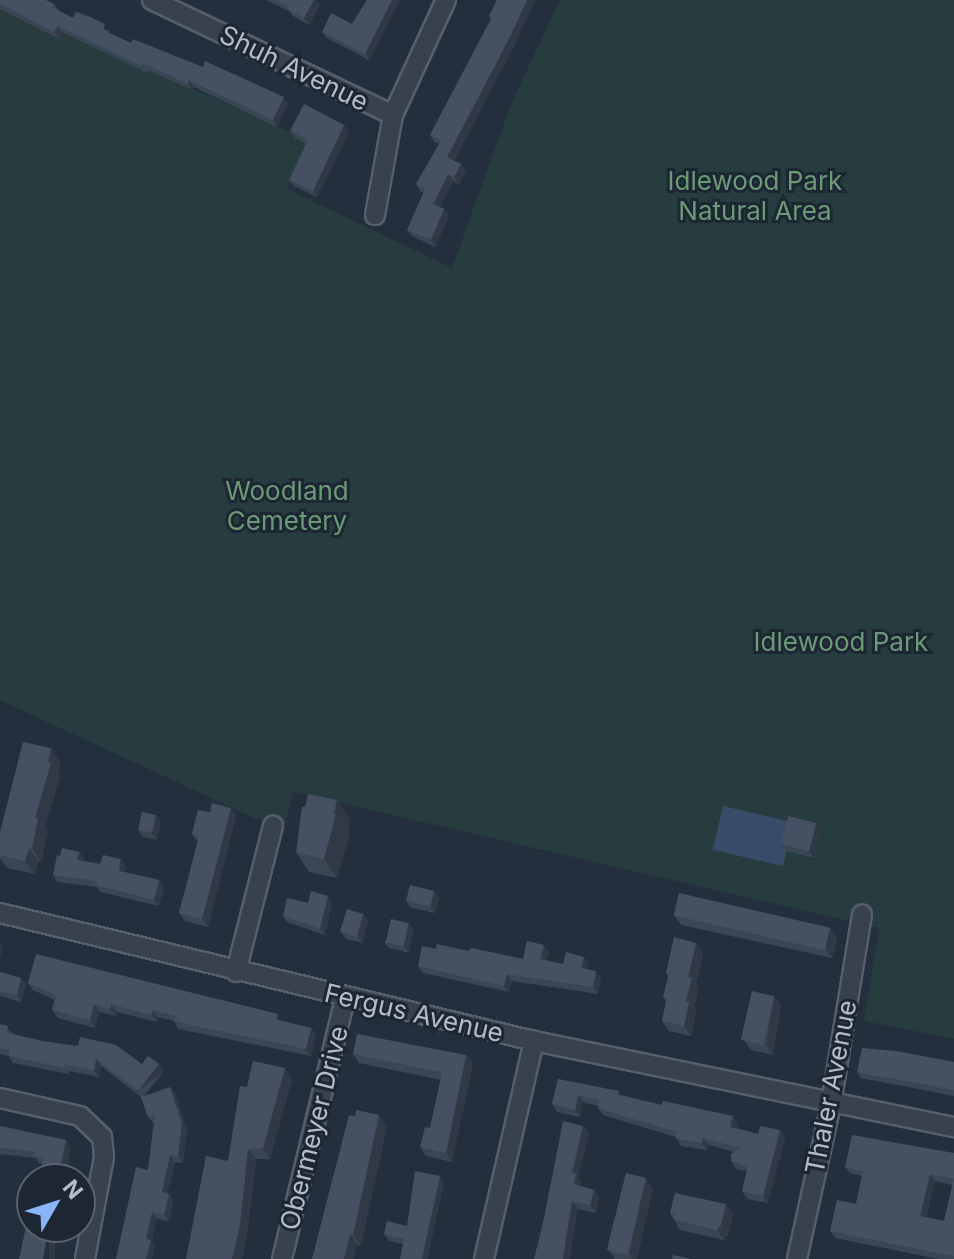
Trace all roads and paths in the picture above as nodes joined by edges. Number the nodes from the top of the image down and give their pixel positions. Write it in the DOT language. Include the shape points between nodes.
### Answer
graph roads {
  1 [pos="152,0"];
  2 [pos="446,0"];
  3 [pos="393,115"];
  4 [pos="375,215"];
  5 [pos="273,826"];
  6 [pos="0,913"];
  7 [pos="862,915"];
  8 [pos="236,972"];
  9 [pos="345,998"];
  10 [pos="534,1041"];
  11 [pos="0,1098"];
  12 [pos="831,1104"];
  13 [pos="954,1127"];
  14 [pos="85,1259"];
  15 [pos="282,1259"];
  16 [pos="484,1259"];
  17 [pos="797,1259"];
  1 -- 3 [label="street, Shuh Avenue"];
  2 -- 3 [label="street"];
  3 -- 4 [label="street"];
  5 -- 8 [label="street"];
  6 -- 8 [label="street, Fergus Avenue"];
  7 -- 12 [label="street, Thaler Avenue"];
  8 -- 9 [label="street, Fergus Avenue"];
  9 -- 10 [label="street, Fergus Avenue"];
  9 -- 15 [label="street, Obermeyer Drive"];
  10 -- 12 [label="street, Fergus Avenue"];
  10 -- 16 [label="street"];
  11 -- 14 [label="street" via="80,1116 102,1137 104,1157"];
  12 -- 13 [label="street, Fergus Avenue"];
  12 -- 17 [label="street, Thaler Avenue"];
}
